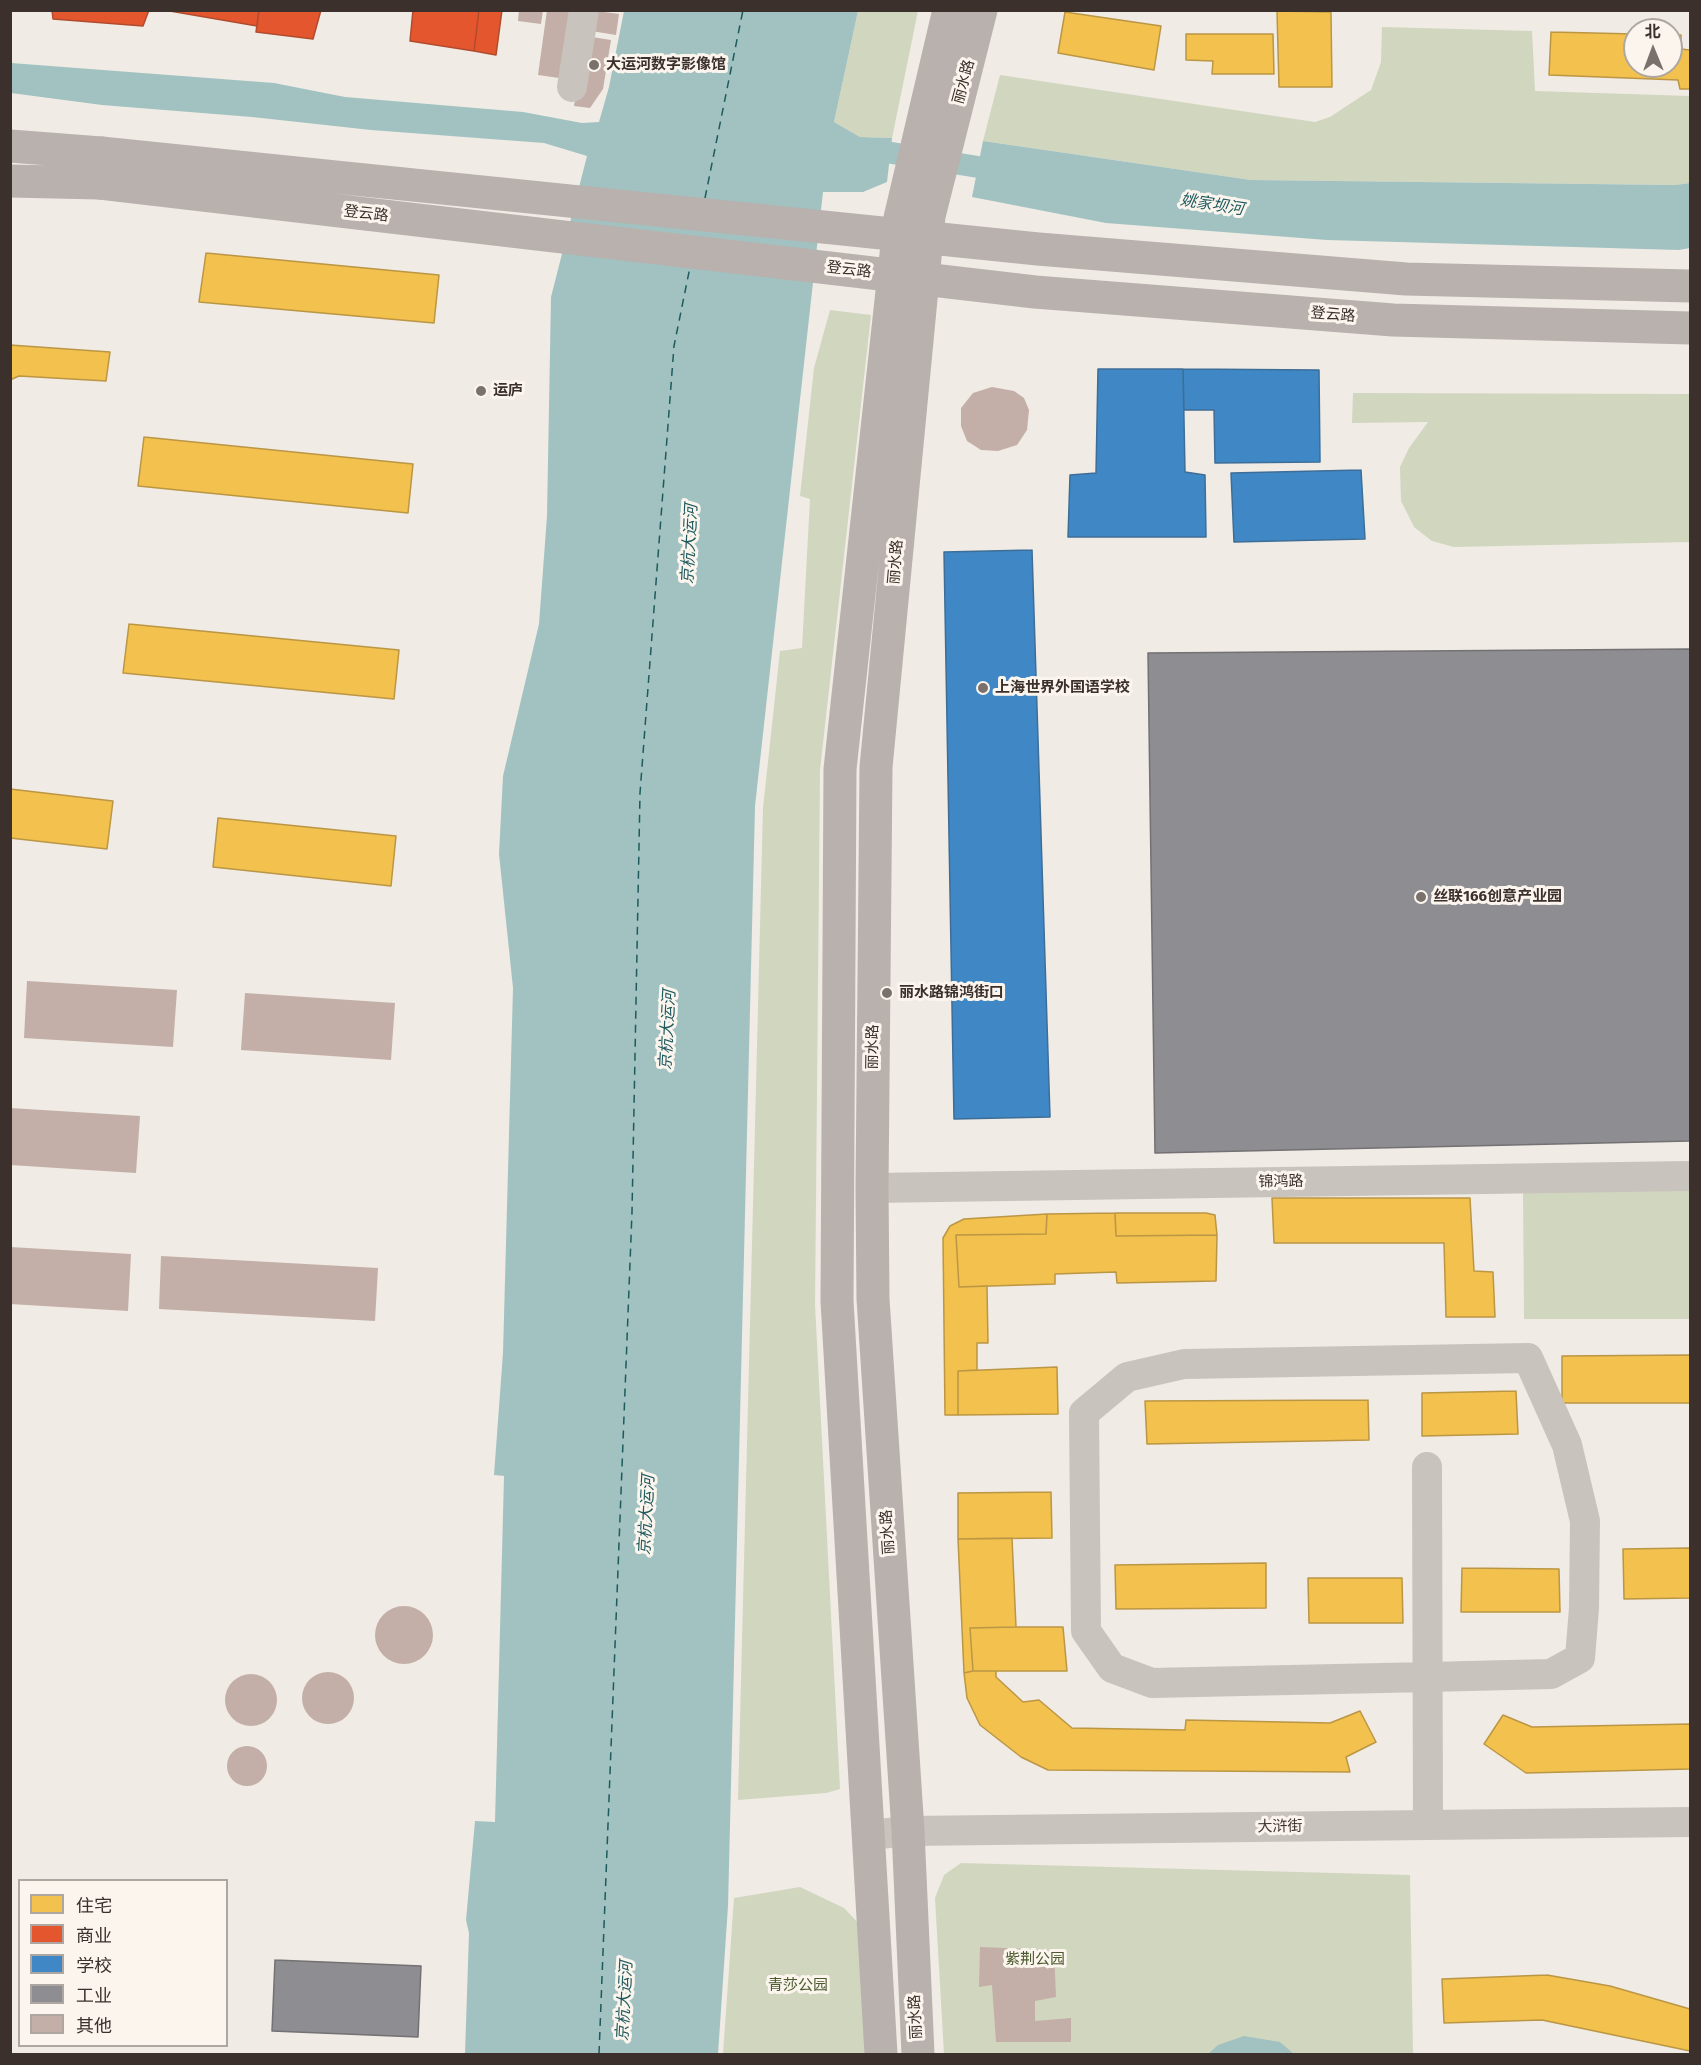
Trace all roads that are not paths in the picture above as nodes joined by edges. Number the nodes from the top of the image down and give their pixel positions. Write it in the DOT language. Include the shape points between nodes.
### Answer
graph roads {
  1 [pos="584,10"];
  2 [pos="949,10"];
  3 [pos="981,10"];
  4 [pos="572,87"];
  5 [pos="946,90"];
  6 [pos="10,146"];
  7 [pos="100,168"];
  8 [pos="10,182"];
  9 [pos="915,217"];
  10 [pos="1690,286"];
  11 [pos="1690,328"];
  12 [pos="1690,1176"];
  13 [pos="872,1188"];
  14 [pos="1427,1467"];
  15 [pos="1428,1677"];
  16 [pos="1690,1822"];
  17 [pos="1428,1825"];
  18 [pos="908,1831"];
  19 [pos="870,1835"];
  20 [pos="881,2055"];
  21 [pos="918,2055"];
  1 -- 4 [label="street"];
  2 -- 5 [label="main road, 丽水路"];
  3 -- 5 [label="main road, 丽水路"];
  5 -- 9 [label="main road, 丽水路"];
  6 -- 7 [label="main road, 登云路"];
  7 -- 8 [label="main road, 登云路"];
  7 -- 10 [label="main road, 登云路, bridge" via="1406,279"];
  7 -- 11 [label="main road, 登云路, bridge" via="1035,292 1393,320"];
  9 -- 13 [label="main road, 丽水路" via="876,767"];
  9 -- 19 [label="main road, 丽水路" via="840,769 837,1301"];
  12 -- 13 [label="street, 锦鸿路"];
  13 -- 18 [label="main road, 丽水路" via="873,1299"];
  14 -- 15 [label="street"];
  15 -- 15 [label="street" via="1152,1683 1112,1668 1086,1630 1084,1413 1127,1377 1184,1364 1528,1358 1567,1445 1585,1521 1580,1658 1551,1674"];
  15 -- 17 [label="street"];
  16 -- 17 [label="street, 大浒街"];
  17 -- 18 [label="street, 大浒街"];
  18 -- 19 [label="street, 大浒街"];
  18 -- 21 [label="main road, 丽水路"];
  19 -- 20 [label="main road, 丽水路"];
}
